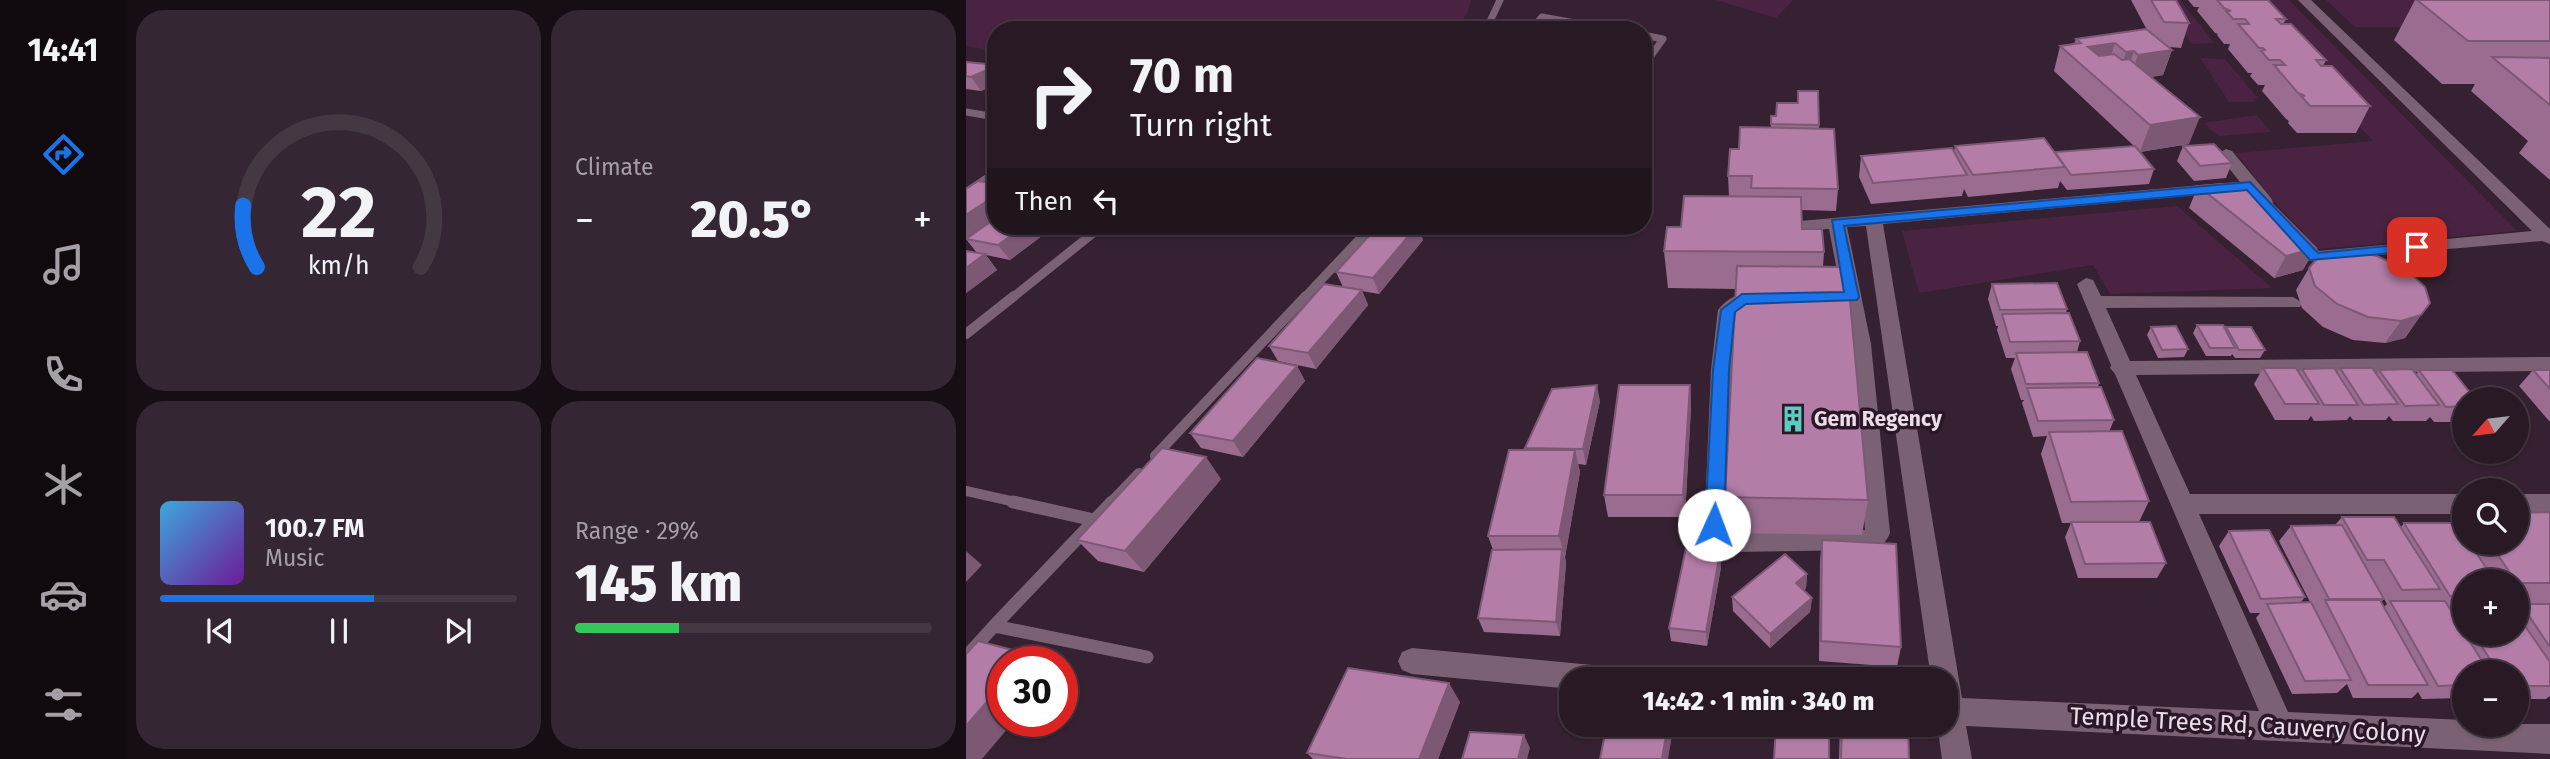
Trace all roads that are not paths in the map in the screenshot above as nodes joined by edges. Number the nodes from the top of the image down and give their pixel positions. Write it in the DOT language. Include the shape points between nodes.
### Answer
graph roads {
  1 [pos="1500,0"];
  2 [pos="2304,0"];
  3 [pos="1490,21"];
  4 [pos="1539,21"];
  5 [pos="1564,21"];
  6 [pos="1652,36"];
  7 [pos="1652,54"];
  8 [pos="966,113"];
  9 [pos="987,116"];
  10 [pos="2226,154"];
  11 [pos="987,179"];
  12 [pos="2250,186"];
  13 [pos="966,193"];
  14 [pos="1874,219"];
  15 [pos="1837,223"];
  16 [pos="1757,229"];
  17 [pos="1091,235"];
  18 [pos="1363,235"];
  19 [pos="2548,237"];
  20 [pos="1783,298"];
  21 [pos="2293,303"];
  22 [pos="966,334"];
  23 [pos="2550,363"];
  24 [pos="2120,368"];
  25 [pos="966,491"];
  26 [pos="2180,504"];
  27 [pos="2452,504"];
  28 [pos="2529,504"];
  29 [pos="2550,504"];
  30 [pos="1094,520"];
  31 [pos="994,626"];
  32 [pos="966,657"];
  33 [pos="1147,657"];
  34 [pos="1412,661"];
  35 [pos="1942,667"];
  36 [pos="1559,675"];
  37 [pos="1958,712"];
  38 [pos="2280,727"];
  39 [pos="1953,737"];
  40 [pos="2550,739"];
  41 [pos="1957,759"];
  1 -- 3 [label="lane"];
  2 -- 19 [label="street"];
  4 -- 5 [label="lane" via="1542,17"];
  6 -- 7 [label="lane" via="1663,38"];
  8 -- 9 [label="lane"];
  10 -- 12 [label="street"];
  11 -- 13 [label="lane"];
  12 -- 14 [label="street"];
  12 -- 19 [label="street" via="2315,257"];
  14 -- 15 [label="street"];
  14 -- 35 [label="street"];
  15 -- 16 [label="street"];
  15 -- 20 [label="street" via="1845,297 1861,344 1876,537 1865,541 1732,542 1714,525 1728,310 1742,299"];
  17 -- 22 [label="lane"];
  18 -- 30 [label="lane"];
  21 -- 24 [label="street" via="2090,293"];
  23 -- 24 [label="street"];
  24 -- 26 [label="street"];
  25 -- 30 [label="lane"];
  26 -- 27 [label="street"];
  26 -- 38 [label="street"];
  28 -- 29 [label="street"];
  30 -- 31 [label="lane"];
  31 -- 32 [label="lane"];
  31 -- 33 [label="lane"];
  34 -- 36 [label="street"];
  37 -- 38 [label="street, Temple Trees Rd, Cauvery Colony"];
  38 -- 40 [label="street, Temple Trees Rd, Cauvery Colony"];
  39 -- 41 [label="street"];
}
